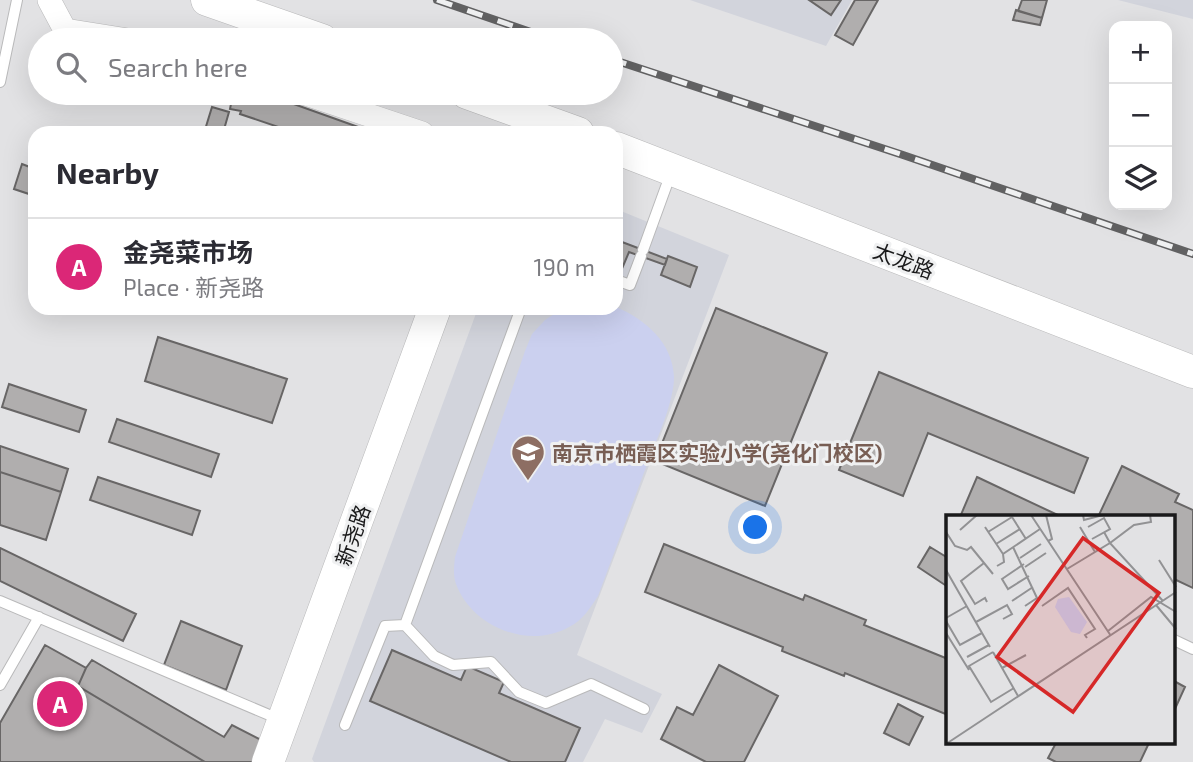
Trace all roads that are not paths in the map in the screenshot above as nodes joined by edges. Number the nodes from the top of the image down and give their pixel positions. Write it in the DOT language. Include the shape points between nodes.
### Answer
graph roads {
  1 [pos="17,0"];
  2 [pos="49,0"];
  3 [pos="207,0"];
  4 [pos="64,28"];
  5 [pos="288,28"];
  6 [pos="0,82"];
  7 [pos="339,105"];
  8 [pos="483,105"];
  9 [pos="505,121"];
  10 [pos="401,126"];
  11 [pos="535,126"];
  12 [pos="623,151"];
  13 [pos="672,170"];
  14 [pos="623,282"];
  15 [pos="432,315"];
  16 [pos="518,315"];
  17 [pos="1193,372"];
  18 [pos="0,601"];
  19 [pos="39,617"];
  20 [pos="405,625"];
  21 [pos="1176,641"];
  22 [pos="1193,649"];
  23 [pos="0,685"];
  24 [pos="644,709"];
  25 [pos="283,721"];
  26 [pos="345,724"];
  27 [pos="268,762"];
  1 -- 6 [label="lane"];
  2 -- 4 [label="street"];
  3 -- 5 [label="street"];
  7 -- 10 [label="street"];
  8 -- 9 [label="street"];
  9 -- 11 [label="street"];
  12 -- 13 [label="street, 太龙路"];
  13 -- 14 [label="lane" via="630,285"];
  13 -- 17 [label="street, 太龙路"];
  15 -- 25 [label="street, 新尧路"];
  16 -- 20 [label="lane"];
  18 -- 19 [label="lane"];
  19 -- 23 [label="lane"];
  19 -- 25 [label="lane"];
  20 -- 24 [label="lane" via="434,656 453,664 491,662 519,692 546,703 591,684"];
  20 -- 26 [label="lane" via="385,626"];
  21 -- 22 [label="lane"];
  25 -- 27 [label="street, 新尧路"];
}
